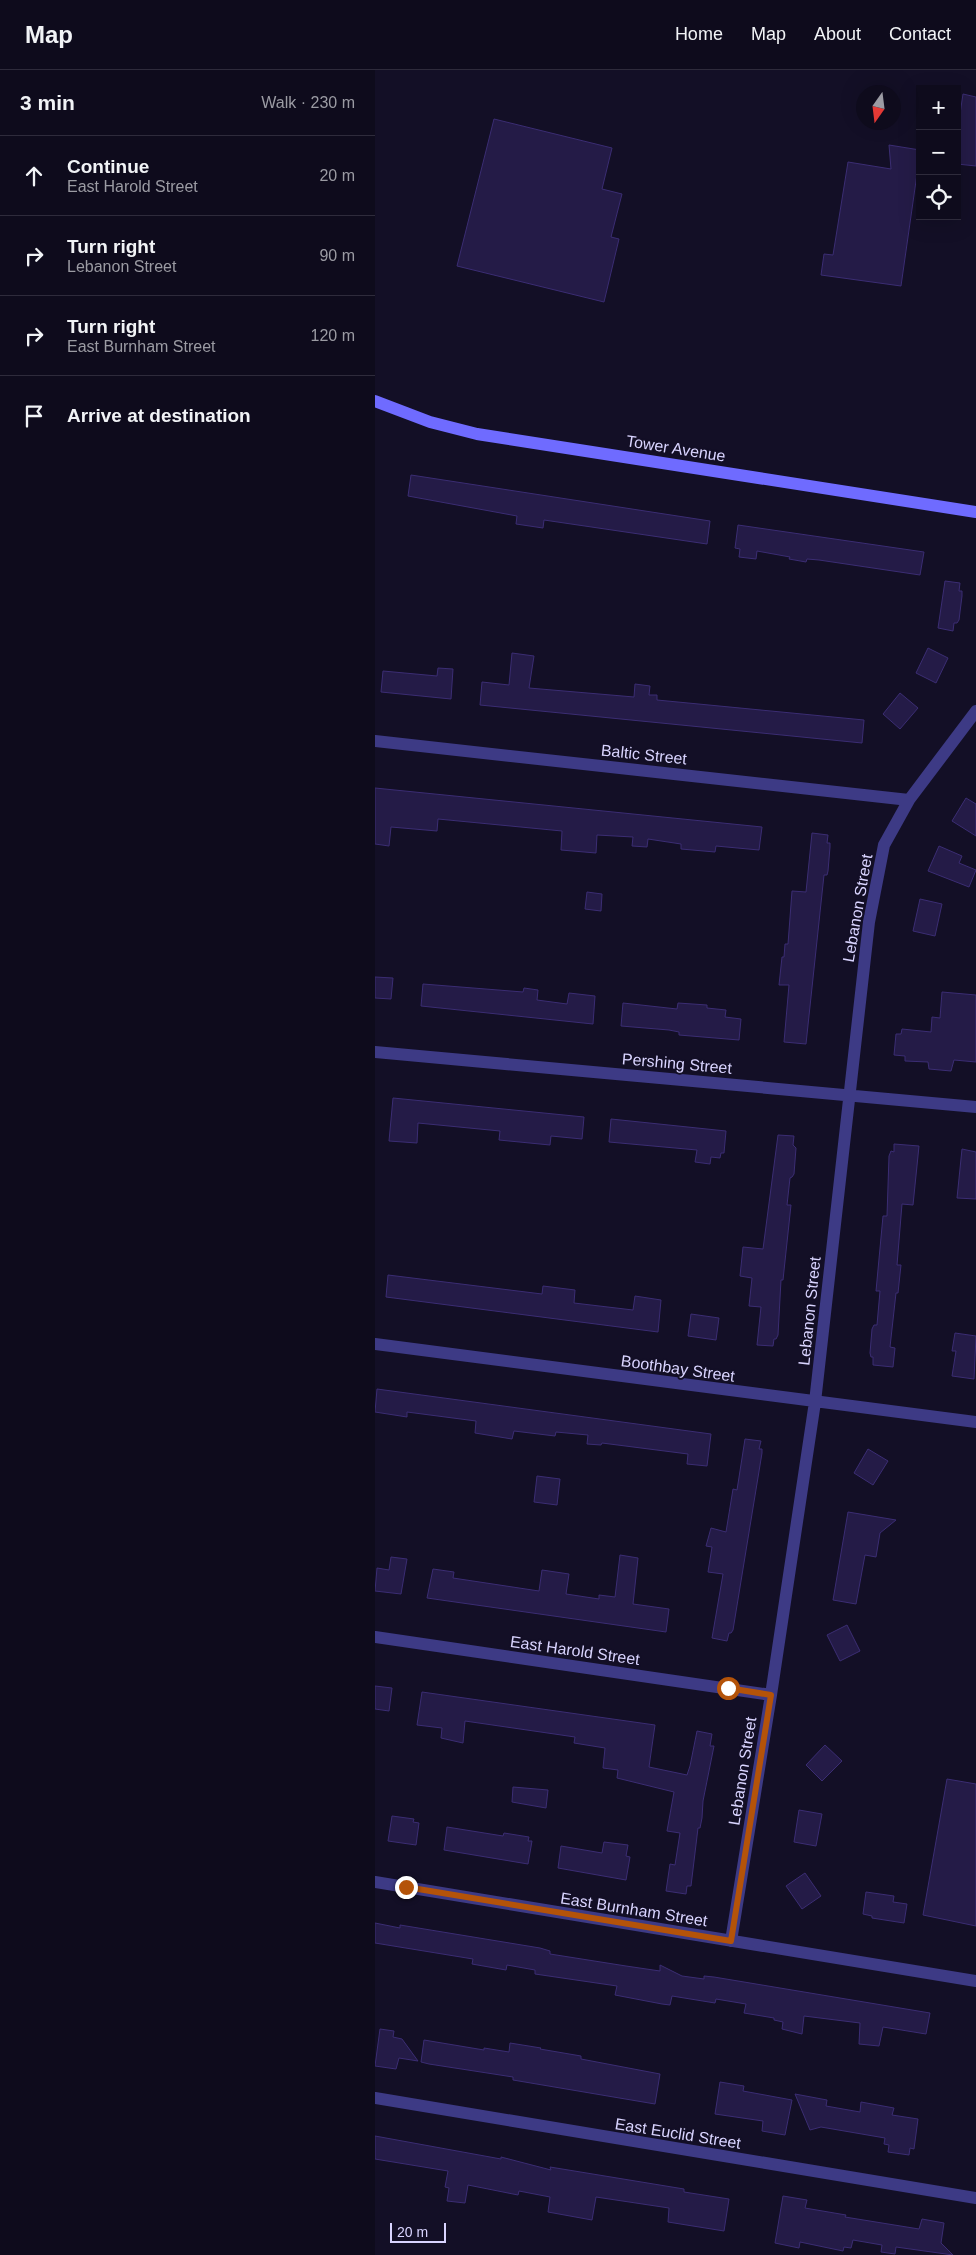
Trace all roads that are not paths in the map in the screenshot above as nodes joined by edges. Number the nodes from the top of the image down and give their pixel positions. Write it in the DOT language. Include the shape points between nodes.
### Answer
graph roads {
  1 [pos="375,400"];
  2 [pos="976,512"];
  3 [pos="976,711"];
  4 [pos="375,740"];
  5 [pos="909,800"];
  6 [pos="375,1052"];
  7 [pos="849,1094"];
  8 [pos="976,1107"];
  9 [pos="375,1344"];
  10 [pos="815,1402"];
  11 [pos="976,1422"];
  12 [pos="375,1637"];
  13 [pos="771,1695"];
  14 [pos="375,1882"];
  15 [pos="731,1941"];
  16 [pos="976,1981"];
  17 [pos="375,2098"];
  18 [pos="976,2198"];
  1 -- 2 [label="main road, Tower Avenue" via="430,422 477,434"];
  3 -- 5 [label="street, Lebanon Street"];
  4 -- 5 [label="street, Baltic Street"];
  5 -- 7 [label="street, Lebanon Street" via="885,846 877,876"];
  6 -- 7 [label="street, Pershing Street"];
  7 -- 8 [label="street, Pershing Street"];
  7 -- 10 [label="street, Lebanon Street"];
  9 -- 10 [label="street, Boothbay Street"];
  10 -- 11 [label="street, Boothbay Street"];
  10 -- 13 [label="street, Lebanon Street"];
  12 -- 13 [label="street, East Harold Street"];
  13 -- 15 [label="street, Lebanon Street"];
  14 -- 15 [label="street, East Burnham Street"];
  15 -- 16 [label="street, East Burnham Street"];
  17 -- 18 [label="street, East Euclid Street"];
}
